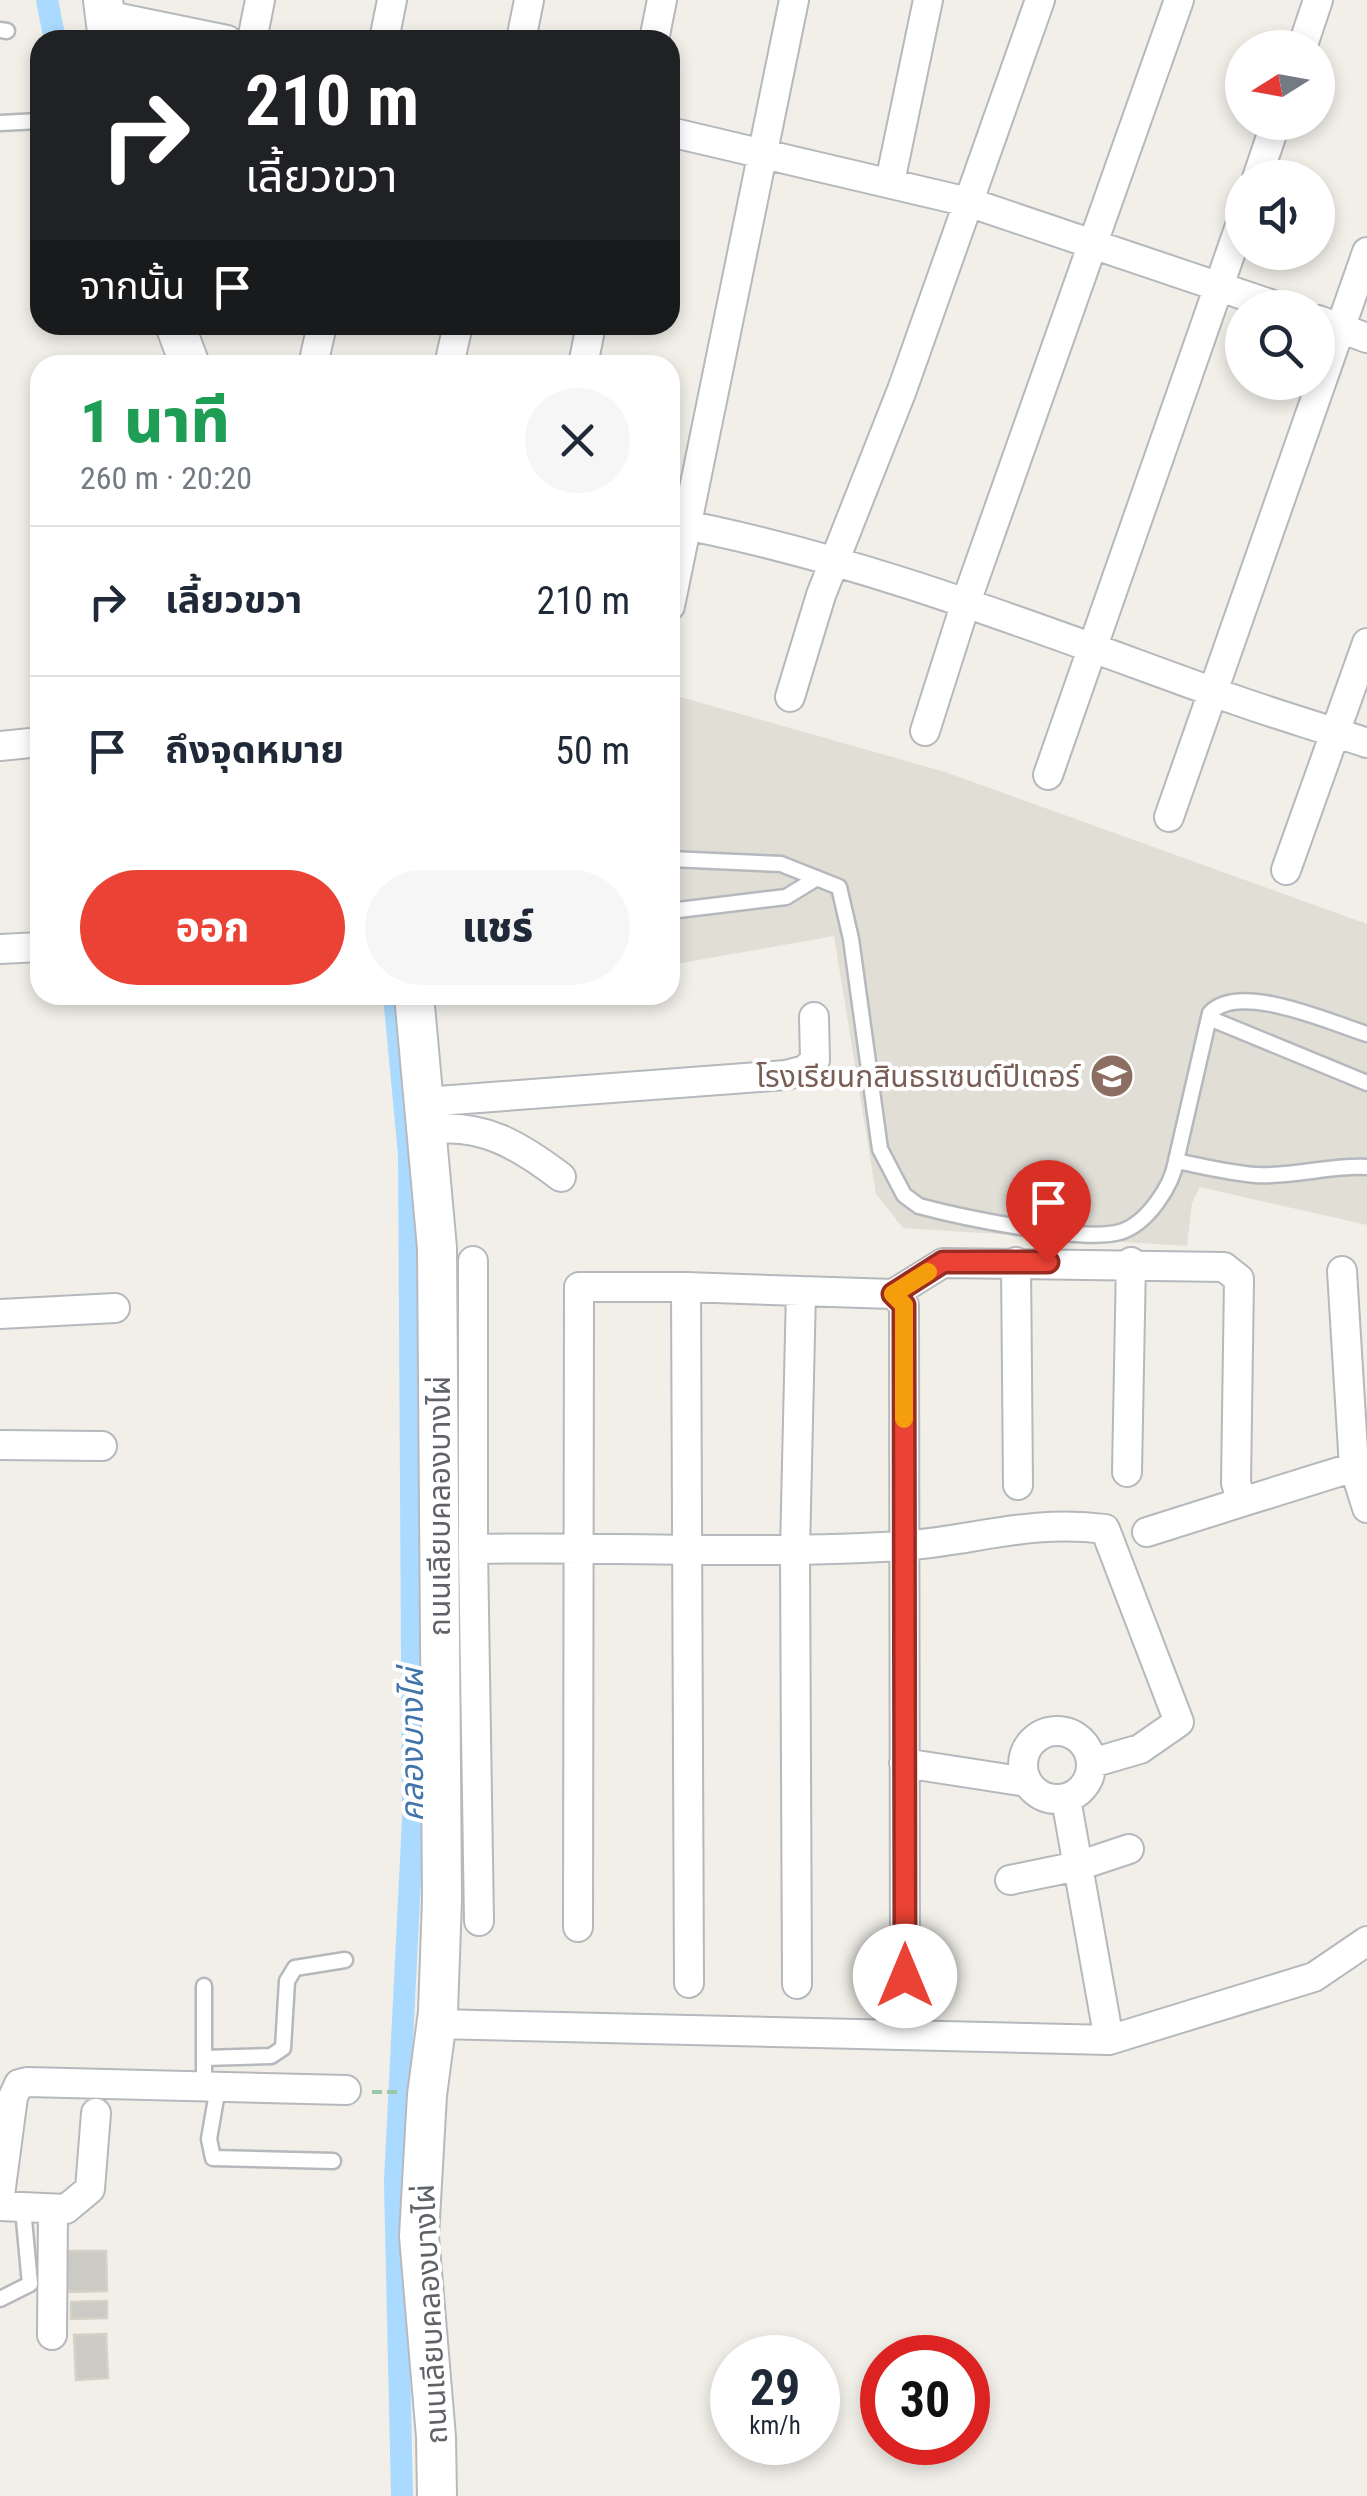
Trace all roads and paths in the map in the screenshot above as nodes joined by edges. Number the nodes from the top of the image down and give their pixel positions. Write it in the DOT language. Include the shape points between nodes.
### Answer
graph roads {
  1 [pos="260,0"];
  2 [pos="392,0"];
  3 [pos="529,0"];
  4 [pos="662,0"];
  5 [pos="794,0"];
  6 [pos="928,0"];
  7 [pos="1040,0"];
  8 [pos="1179,0"];
  9 [pos="1318,0"];
  10 [pos="105,18"];
  11 [pos="172,30"];
  12 [pos="254,30"];
  13 [pos="386,30"];
  14 [pos="523,30"];
  15 [pos="656,30"];
  16 [pos="1308,30"];
  17 [pos="30,121"];
  18 [pos="0,123"];
  19 [pos="680,134"];
  20 [pos="763,154"];
  21 [pos="890,182"];
  22 [pos="968,202"];
  23 [pos="1096,242"];
  24 [pos="1367,252"];
  25 [pos="1225,270"];
  26 [pos="1220,286"];
  27 [pos="1231,290"];
  28 [pos="1335,313"];
  29 [pos="1335,326"];
  30 [pos="1367,338"];
  31 [pos="1305,400"];
  32 [pos="680,515"];
  33 [pos="680,524"];
  34 [pos="838,561"];
  35 [pos="966,602"];
  36 [pos="1367,643"];
  37 [pos="1089,646"];
  38 [pos="1213,692"];
  39 [pos="790,696"];
  40 [pos="925,732"];
  41 [pos="1335,732"];
  42 [pos="30,743"];
  43 [pos="1367,743"];
  44 [pos="0,746"];
  45 [pos="1048,775"];
  46 [pos="1169,817"];
  47 [pos="680,859"];
  48 [pos="1286,870"];
  49 [pos="817,878"];
  50 [pos="680,910"];
  51 [pos="30,948"];
  52 [pos="0,949"];
  53 [pos="415,1005"];
  54 [pos="814,1017"];
  55 [pos="1209,1018"];
  56 [pos="1367,1034"];
  57 [pos="1367,1083"];
  58 [pos="426,1116"];
  59 [pos="1176,1161"];
  60 [pos="1367,1167"];
  61 [pos="561,1177"];
  62 [pos="472,1260"];
  63 [pos="1016,1262"];
  64 [pos="1131,1262"];
  65 [pos="1342,1271"];
  66 [pos="686,1288"];
  67 [pos="801,1291"];
  68 [pos="893,1294"];
  69 [pos="116,1308"];
  70 [pos="0,1314"];
  71 [pos="0,1446"];
  72 [pos="102,1446"];
  73 [pos="1361,1465"];
  74 [pos="1127,1472"];
  75 [pos="1018,1485"];
  76 [pos="1242,1502"];
  77 [pos="1367,1508"];
  78 [pos="1148,1532"];
  79 [pos="686,1546"];
  80 [pos="904,1546"];
  81 [pos="580,1547"];
  82 [pos="473,1550"];
  83 [pos="796,1550"];
  84 [pos="1092,1762"];
  85 [pos="904,1764"];
  86 [pos="1027,1782"];
  87 [pos="1066,1799"];
  88 [pos="1130,1849"];
  89 [pos="1078,1866"];
  90 [pos="1010,1880"];
  91 [pos="479,1921"];
  92 [pos="578,1927"];
  93 [pos="1367,1940"];
  94 [pos="345,1960"];
  95 [pos="905,1976"];
  96 [pos="689,1983"];
  97 [pos="797,1984"];
  98 [pos="204,1986"];
  99 [pos="436,2024"];
  100 [pos="1109,2040"];
  101 [pos="209,2077"];
  102 [pos="360,2091"];
  103 [pos="412,2093"];
  104 [pos="96,2113"];
  105 [pos="4,2128"];
  106 [pos="333,2161"];
  107 [pos="8,2203"];
  108 [pos="52,2211"];
  109 [pos="0,2299"];
  110 [pos="52,2334"];
  111 [pos="437,2496"];
  1 -- 12 [label="street"];
  2 -- 13 [label="street"];
  3 -- 14 [label="street"];
  4 -- 15 [label="street"];
  5 -- 20 [label="street"];
  6 -- 21 [label="street"];
  7 -- 22 [label="street"];
  8 -- 23 [label="street"];
  9 -- 16 [label="street"];
  10 -- 11 [label="street"];
  17 -- 18 [label="lane"];
  19 -- 20 [label="street"];
  20 -- 21 [label="street"];
  20 -- 32 [label="street"];
  21 -- 22 [label="street"];
  22 -- 23 [label="street"];
  22 -- 34 [label="street"];
  23 -- 26 [label="street"];
  23 -- 35 [label="street"];
  24 -- 28 [label="street"];
  25 -- 26 [label="street"];
  26 -- 27 [label="street"];
  26 -- 37 [label="street"];
  29 -- 30 [label="street"];
  31 -- 38 [label="street"];
  33 -- 34 [label="street"];
  34 -- 35 [label="street"];
  34 -- 39 [label="street"];
  35 -- 37 [label="street"];
  35 -- 40 [label="street"];
  36 -- 41 [label="street"];
  37 -- 38 [label="street"];
  37 -- 45 [label="street"];
  38 -- 41 [label="street"];
  38 -- 46 [label="street"];
  41 -- 43 [label="street"];
  41 -- 48 [label="street"];
  42 -- 44 [label="street"];
  47 -- 49 [label="lane" via="754,860"];
  49 -- 50 [label="lane" via="786,897"];
  49 -- 59 [label="lane" via="839,888 842,898 880,1148 904,1195 950,1214 1118,1233 1146,1214 1173,1178"];
  51 -- 52 [label="street"];
  53 -- 58 [label="street, ถนนเลียบคลองบางไผ่"];
  54 -- 58 [label="street" via="815,1060 786,1075"];
  55 -- 56 [label="lane" via="1217,1006 1262,1000"];
  55 -- 57 [label="lane"];
  55 -- 59 [label="lane"];
  58 -- 61 [label="street" via="485,1131"];
  58 -- 99 [label="street, ถนนเลียบคลองบางไผ่" via="437,1248 442,1899"];
  59 -- 60 [label="lane" via="1255,1175"];
  62 -- 82 [label="street"];
  63 -- 64 [label="street"];
  63 -- 68 [label="street" via="943,1262"];
  63 -- 75 [label="street"];
  64 -- 74 [label="street"];
  64 -- 76 [label="street" via="1224,1266 1238,1279 1236,1483"];
  65 -- 73 [label="street"];
  66 -- 67 [label="street"];
  66 -- 79 [label="street"];
  66 -- 81 [label="street" via="580,1287"];
  67 -- 68 [label="street"];
  67 -- 83 [label="street"];
  68 -- 80 [label="street" via="904,1305"];
  69 -- 70 [label="street"];
  71 -- 72 [label="street"];
  73 -- 76 [label="street"];
  73 -- 77 [label="street"];
  76 -- 78 [label="street"];
  79 -- 81 [label="street"];
  79 -- 83 [label="street"];
  79 -- 96 [label="street"];
  80 -- 83 [label="street"];
  80 -- 84 [label="street" via="1058,1523 1105,1529 1179,1722 1140,1748"];
  80 -- 85 [label="street"];
  81 -- 82 [label="street"];
  81 -- 92 [label="street"];
  82 -- 91 [label="street"];
  83 -- 97 [label="street"];
  84 -- 86 [label="street" via="1082,1741 1050,1731 1026,1750"];
  84 -- 87 [label="street" via="1085,1786"];
  85 -- 86 [label="street"];
  85 -- 95 [label="street"];
  86 -- 87 [label="street" via="1042,1796"];
  87 -- 89 [label="street"];
  88 -- 89 [label="street"];
  89 -- 90 [label="street"];
  89 -- 100 [label="street"];
  93 -- 100 [label="street" via="1314,1977"];
  94 -- 101 [label="lane" via="295,1968 287,1981 283,2048"];
  98 -- 101 [label="lane"];
  99 -- 100 [label="street"];
  99 -- 111 [label="street, ถนนเลียบคลองบางไผ่" via="420,2236"];
  101 -- 102 [label="street"];
  101 -- 105 [label="street" via="27,2082 13,2097"];
  101 -- 106 [label="lane" via="213,2158"];
  102 -- 103 [label="path"];
  104 -- 108 [label="street" via="90,2189 66,2209"];
  105 -- 107 [label="street"];
  107 -- 108 [label="street"];
  107 -- 109 [label="lane" via="30,2284"];
  108 -- 110 [label="street"];
}
